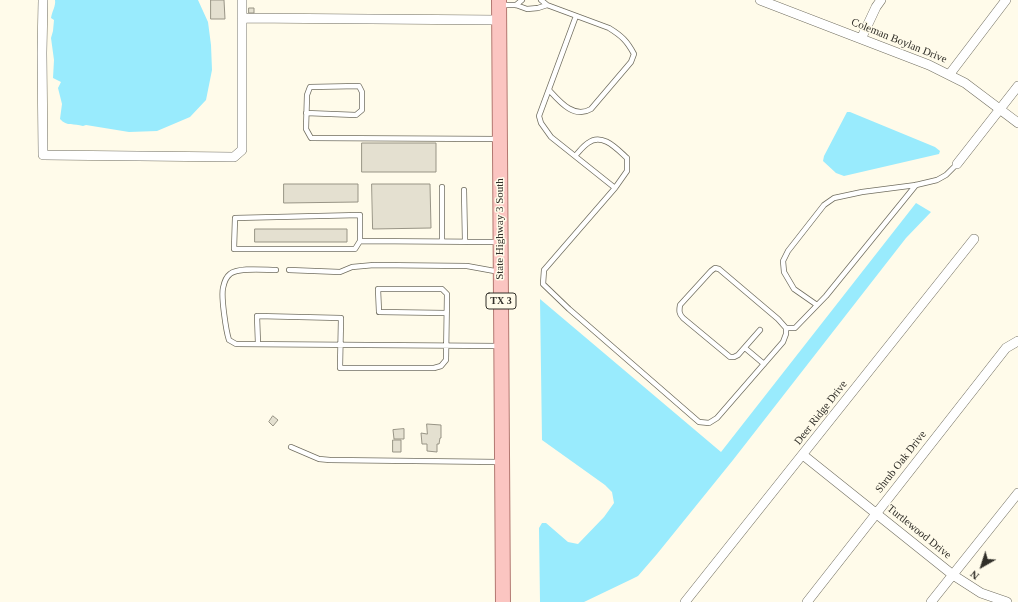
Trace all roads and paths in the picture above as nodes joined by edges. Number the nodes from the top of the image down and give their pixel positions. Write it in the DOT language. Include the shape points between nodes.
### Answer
graph roads {
  1 [pos="43,0"];
  2 [pos="242,0"];
  3 [pos="522,0"];
  4 [pos="541,0"];
  5 [pos="881,0"];
  6 [pos="1006,0"];
  7 [pos="766,1"];
  8 [pos="499,3"];
  9 [pos="516,5"];
  10 [pos="547,5"];
  11 [pos="576,16"];
  12 [pos="242,18"];
  13 [pos="499,20"];
  14 [pos="861,39"];
  15 [pos="949,75"];
  16 [pos="1018,86"];
  17 [pos="549,90"];
  18 [pos="1000,108"];
  19 [pos="306,113"];
  20 [pos="1018,123"];
  21 [pos="500,139"];
  22 [pos="574,156"];
  23 [pos="957,164"];
  24 [pos="916,185"];
  25 [pos="442,187"];
  26 [pos="615,188"];
  27 [pos="464,190"];
  28 [pos="974,239"];
  29 [pos="360,241"];
  30 [pos="442,241"];
  31 [pos="465,241"];
  32 [pos="500,242"];
  33 [pos="276,270"];
  34 [pos="289,270"];
  35 [pos="501,272"];
  36 [pos="817,305"];
  37 [pos="446,313"];
  38 [pos="786,328"];
  39 [pos="760,330"];
  40 [pos="1018,341"];
  41 [pos="258,344"];
  42 [pos="341,345"];
  43 [pos="446,346"];
  44 [pos="501,346"];
  45 [pos="745,348"];
  46 [pos="764,364"];
  47 [pos="291,447"];
  48 [pos="803,455"];
  49 [pos="502,462"];
  50 [pos="1018,493"];
  51 [pos="876,514"];
  52 [pos="953,575"];
  53 [pos="503,602"];
  54 [pos="685,602"];
  55 [pos="807,602"];
  56 [pos="931,602"];
  57 [pos="1007,602"];
  1 -- 12 [label="street" via="42,155 234,157 242,150"];
  2 -- 12 [label="street"];
  3 -- 9 [label="lane"];
  4 -- 10 [label="lane"];
  5 -- 14 [label="street"];
  6 -- 15 [label="street"];
  7 -- 14 [label="street, Coleman Boylan Drive"];
  8 -- 9 [label="lane"];
  8 -- 13 [label="main road, State Highway 3 South / TX 3"];
  9 -- 10 [label="lane" via="527,9"];
  10 -- 11 [label="lane"];
  11 -- 17 [label="lane"];
  11 -- 17 [label="lane" via="618,33 626,40 634,54 631,62 587,111 574,112 566,108"];
  12 -- 13 [label="street"];
  13 -- 21 [label="main road, State Highway 3 South / TX 3"];
  14 -- 15 [label="street, Coleman Boylan Drive"];
  15 -- 18 [label="street, Coleman Boylan Drive"];
  16 -- 18 [label="street"];
  17 -- 22 [label="lane" via="540,116 541,123 551,137"];
  18 -- 20 [label="street, Coleman Boylan Drive"];
  18 -- 23 [label="street"];
  19 -- 19 [label="lane" via="310,87 359,86 362,92 362,110 356,115"];
  19 -- 21 [label="lane" via="306,129 311,138"];
  21 -- 32 [label="main road, State Highway 3 South / TX 3"];
  22 -- 26 [label="lane"];
  22 -- 26 [label="lane" via="589,141 600,139 612,145 627,158 627,171"];
  23 -- 24 [label="lane" via="946,175"];
  24 -- 36 [label="lane"];
  24 -- 36 [label="lane" via="896,186 834,198 824,205 783,261 784,272 794,288"];
  25 -- 30 [label="lane"];
  26 -- 46 [label="lane" via="544,270 543,284 569,310 699,422 709,423 717,418"];
  27 -- 31 [label="lane"];
  28 -- 48 [label="street, Deer Ridge Drive"];
  29 -- 29 [label="lane" via="360,215 234,218 234,249 354,249"];
  29 -- 30 [label="lane"];
  30 -- 31 [label="lane"];
  31 -- 32 [label="lane"];
  32 -- 35 [label="main road, State Highway 3 South / TX 3"];
  33 -- 41 [label="lane" via="243,270 230,273 223,289 226,333 229,340 236,344"];
  34 -- 35 [label="lane" via="340,272 352,267 374,265 467,266"];
  35 -- 44 [label="main road, State Highway 3 South / TX 3"];
  36 -- 38 [label="lane" via="795,328"];
  37 -- 37 [label="lane" via="446,294 442,289 378,289 379,312"];
  37 -- 43 [label="lane"];
  38 -- 45 [label="lane" via="715,268 680,305 680,315 730,357 738,355"];
  38 -- 46 [label="lane" via="783,342"];
  39 -- 45 [label="lane"];
  40 -- 51 [label="street, Shrub Oak Drive" via="1006,348"];
  41 -- 42 [label="lane"];
  41 -- 42 [label="lane" via="257,316 341,318"];
  42 -- 43 [label="lane"];
  42 -- 43 [label="lane" via="340,368 434,368 441,366 446,360"];
  43 -- 44 [label="lane"];
  44 -- 49 [label="main road, State Highway 3 South / TX 3"];
  45 -- 46 [label="lane"];
  47 -- 49 [label="lane" via="314,457 330,460"];
  48 -- 51 [label="street, Turtlewood Drive"];
  48 -- 54 [label="street, Deer Ridge Drive"];
  49 -- 53 [label="main road, State Highway 3 South / TX 3"];
  50 -- 52 [label="street"];
  51 -- 52 [label="street, Turtlewood Drive"];
  51 -- 55 [label="street, Shrub Oak Drive"];
  52 -- 56 [label="street"];
  52 -- 57 [label="street, Turtlewood Drive" via="981,593"];
}
